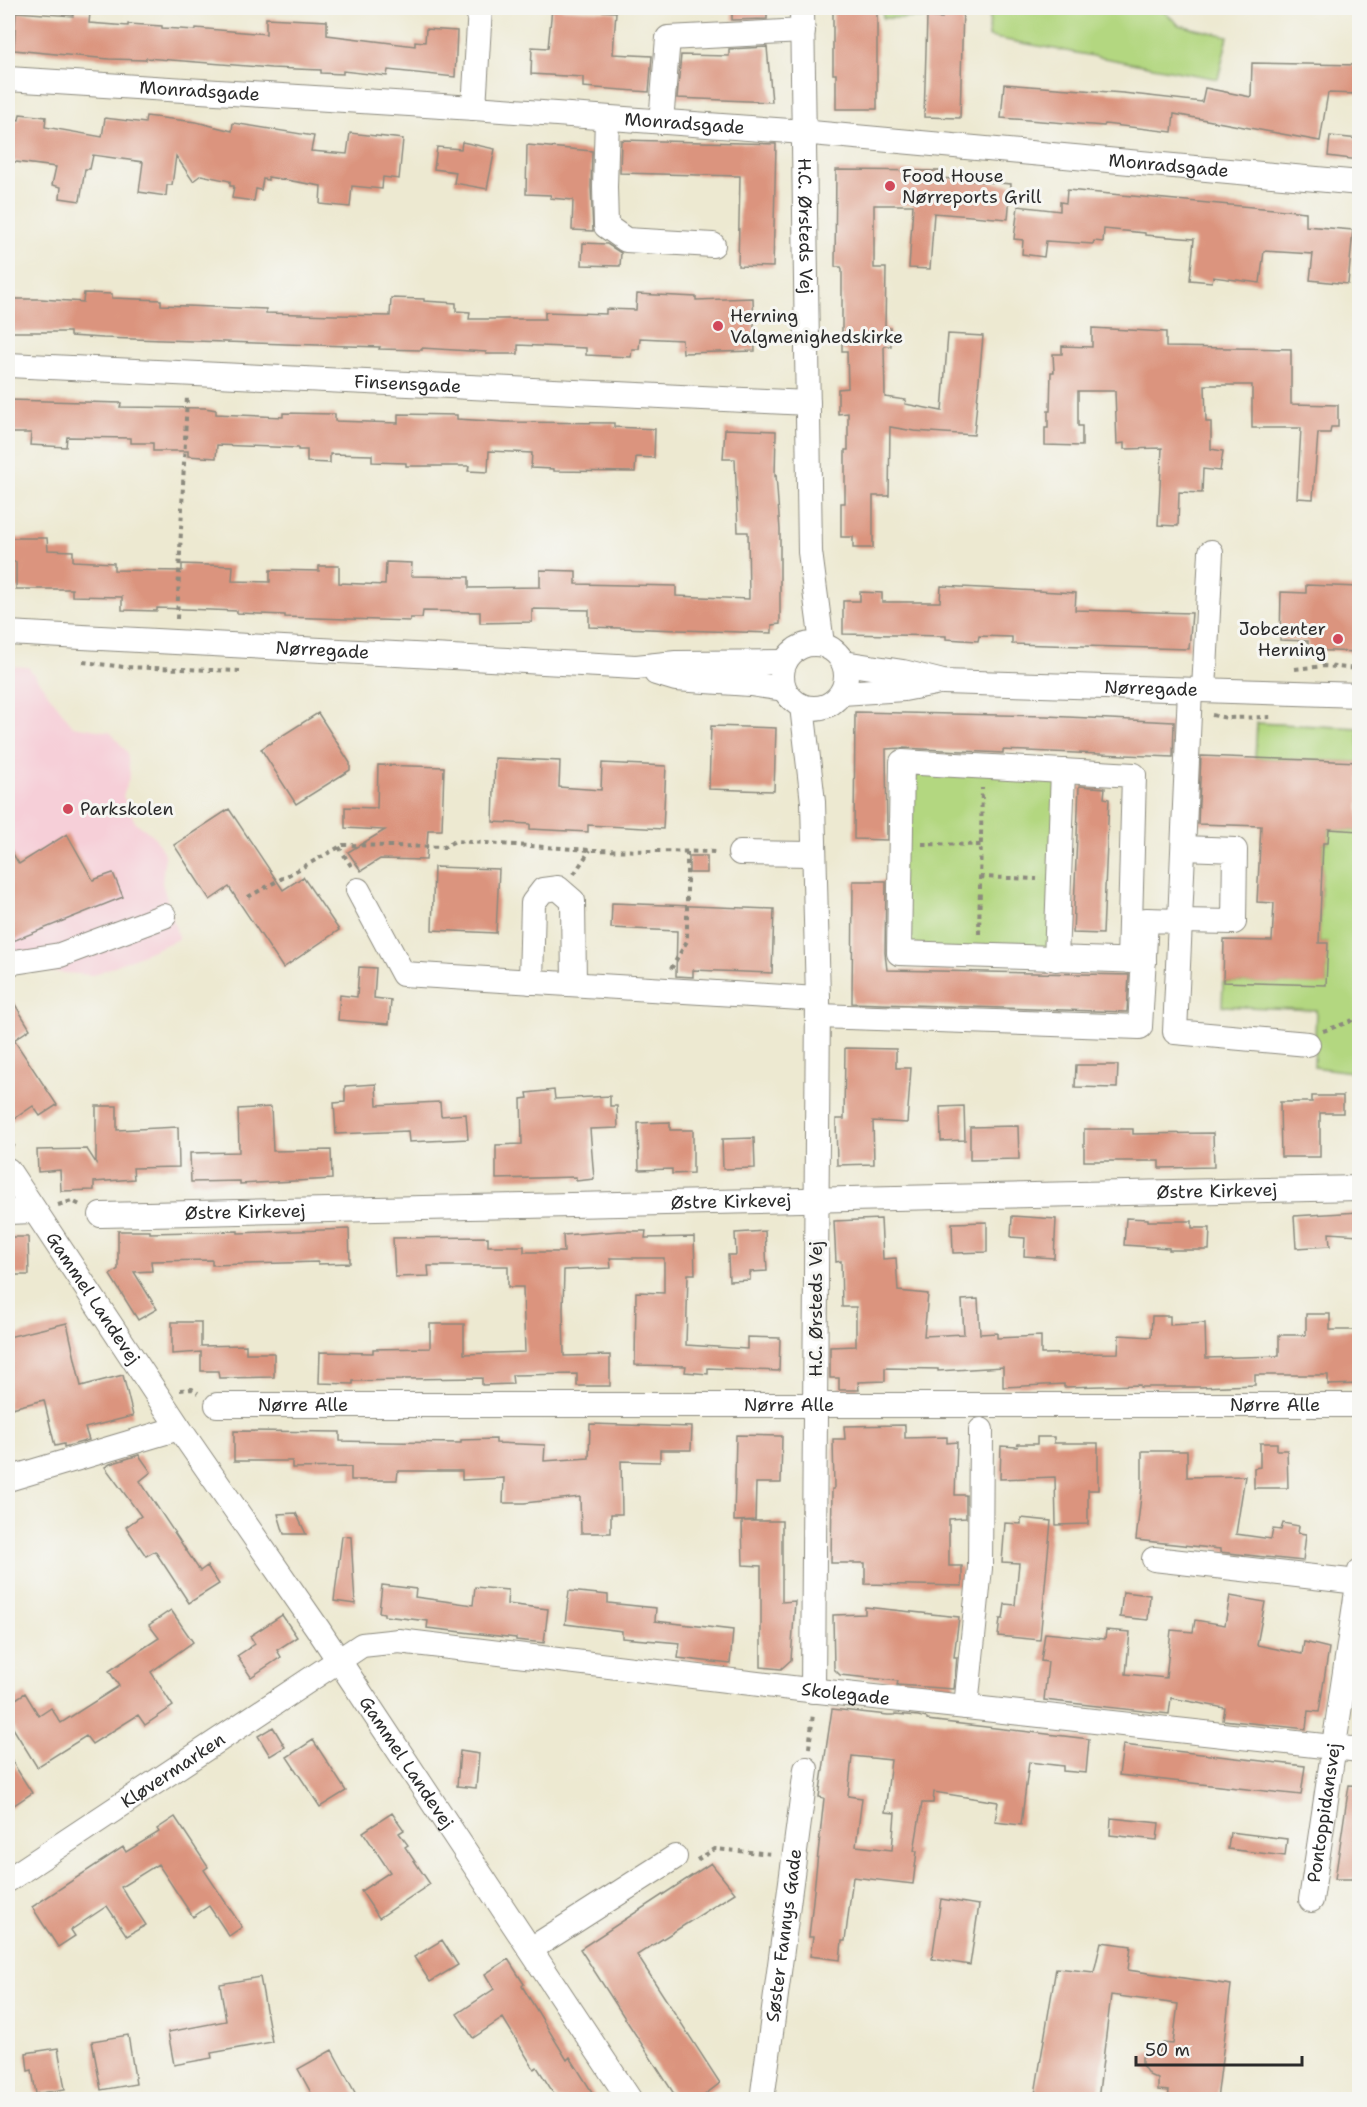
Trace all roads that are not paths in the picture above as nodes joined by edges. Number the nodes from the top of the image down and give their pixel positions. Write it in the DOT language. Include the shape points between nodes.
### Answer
graph roads {
  1 [pos="480,8"];
  2 [pos="803,19"];
  3 [pos="8,79"];
  4 [pos="474,108"];
  5 [pos="607,118"];
  6 [pos="661,122"];
  7 [pos="805,132"];
  8 [pos="1359,183"];
  9 [pos="713,245"];
  10 [pos="8,365"];
  11 [pos="808,403"];
  12 [pos="1211,552"];
  13 [pos="8,633"];
  14 [pos="802,651"];
  15 [pos="844,663"];
  16 [pos="636,667"];
  17 [pos="943,682"];
  18 [pos="784,689"];
  19 [pos="1197,690"];
  20 [pos="842,693"];
  21 [pos="1359,695"];
  22 [pos="812,707"];
  23 [pos="1063,771"];
  24 [pos="1184,848"];
  25 [pos="740,853"];
  26 [pos="814,854"];
  27 [pos="358,890"];
  28 [pos="164,916"];
  29 [pos="1180,921"];
  30 [pos="1056,959"];
  31 [pos="1136,961"];
  32 [pos="8,963"];
  33 [pos="531,982"];
  34 [pos="573,984"];
  35 [pos="818,1008"];
  36 [pos="1308,1044"];
  37 [pos="8,1170"];
  38 [pos="1359,1188"];
  39 [pos="816,1200"];
  40 [pos="43,1209"];
  41 [pos="8,1212"];
  42 [pos="101,1215"];
  43 [pos="216,1405"];
  44 [pos="815,1405"];
  45 [pos="1359,1405"];
  46 [pos="178,1428"];
  47 [pos="981,1430"];
  48 [pos="8,1479"];
  49 [pos="1154,1559"];
  50 [pos="1359,1577"];
  51 [pos="339,1661"];
  52 [pos="808,1702"];
  53 [pos="966,1707"];
  54 [pos="1334,1748"];
  55 [pos="1359,1750"];
  56 [pos="806,1769"];
  57 [pos="675,1857"];
  58 [pos="8,1880"];
  59 [pos="1311,1900"];
  60 [pos="531,1949"];
  61 [pos="630,2100"];
  62 [pos="762,2100"];
  1 -- 4 [label="street"];
  2 -- 6 [label="street" via="668,38"];
  2 -- 7 [label="street, H.C. Ørsteds Vej"];
  3 -- 4 [label="street, Monradsgade"];
  4 -- 5 [label="street, Monradsgade"];
  5 -- 6 [label="street, Monradsgade"];
  5 -- 9 [label="street" via="606,226 626,240"];
  6 -- 7 [label="street, Monradsgade"];
  7 -- 8 [label="street, Monradsgade"];
  7 -- 11 [label="street, H.C. Ørsteds Vej"];
  10 -- 11 [label="street, Finsensgade"];
  11 -- 14 [label="street, H.C. Ørsteds Vej" via="810,552"];
  12 -- 19 [label="street"];
  13 -- 16 [label="street, Nørregade"];
  14 -- 15 [label="street" via="831,648"];
  14 -- 16 [label="street, Nørregade"];
  14 -- 18 [label="street" via="782,680"];
  15 -- 17 [label="street, Nørregade"];
  15 -- 20 [label="street"];
  16 -- 18 [label="street, Nørregade" via="676,679"];
  17 -- 19 [label="street, Nørregade"];
  17 -- 20 [label="street, Nørregade"];
  18 -- 22 [label="street" via="789,696"];
  19 -- 21 [label="street, Nørregade"];
  19 -- 24 [label="street"];
  20 -- 22 [label="street" via="830,704"];
  22 -- 26 [label="street, H.C. Ørsteds Vej"];
  23 -- 30 [label="street"];
  23 -- 30 [label="street" via="902,762 899,953"];
  23 -- 31 [label="street" via="1134,775"];
  24 -- 29 [label="street"];
  24 -- 29 [label="street" via="1235,850 1234,922"];
  25 -- 26 [label="street"];
  26 -- 35 [label="street, H.C. Ørsteds Vej"];
  27 -- 33 [label="street" via="403,974"];
  28 -- 32 [label="street" via="60,955"];
  29 -- 31 [label="street" via="1146,920"];
  29 -- 36 [label="street" via="1175,1032"];
  30 -- 31 [label="street"];
  31 -- 35 [label="street" via="1140,1027"];
  33 -- 34 [label="street"];
  33 -- 34 [label="street" via="533,903 543,890 558,888 573,901"];
  34 -- 35 [label="street" via="668,990"];
  35 -- 39 [label="street, H.C. Ørsteds Vej"];
  37 -- 40 [label="street, Gammel Landevej"];
  38 -- 39 [label="street, Østre Kirkevej"];
  39 -- 42 [label="street, Østre Kirkevej"];
  39 -- 44 [label="street, H.C. Ørsteds Vej"];
  40 -- 41 [label="street"];
  40 -- 46 [label="street, Gammel Landevej"];
  43 -- 44 [label="street, Nørre Alle"];
  44 -- 45 [label="street, Nørre Alle"];
  44 -- 52 [label="street, H.C. Ørsteds Vej"];
  46 -- 48 [label="street"];
  46 -- 51 [label="street, Gammel Landevej"];
  47 -- 53 [label="street" via="980,1568"];
  49 -- 50 [label="street, Pontoppidansvej"];
  50 -- 54 [label="street, Pontoppidansvej"];
  51 -- 52 [label="street, Skolegade" via="362,1645 399,1641"];
  51 -- 58 [label="street, Kløvermarken"];
  51 -- 60 [label="street, Gammel Landevej"];
  52 -- 53 [label="street, Skolegade"];
  53 -- 54 [label="street, Skolegade"];
  54 -- 55 [label="street, Skolegade"];
  54 -- 59 [label="street, Pontoppidansvej"];
  56 -- 62 [label="street, Søster Fannys Gade"];
  57 -- 60 [label="street"];
  60 -- 61 [label="street, Gammel Landevej"];
}
